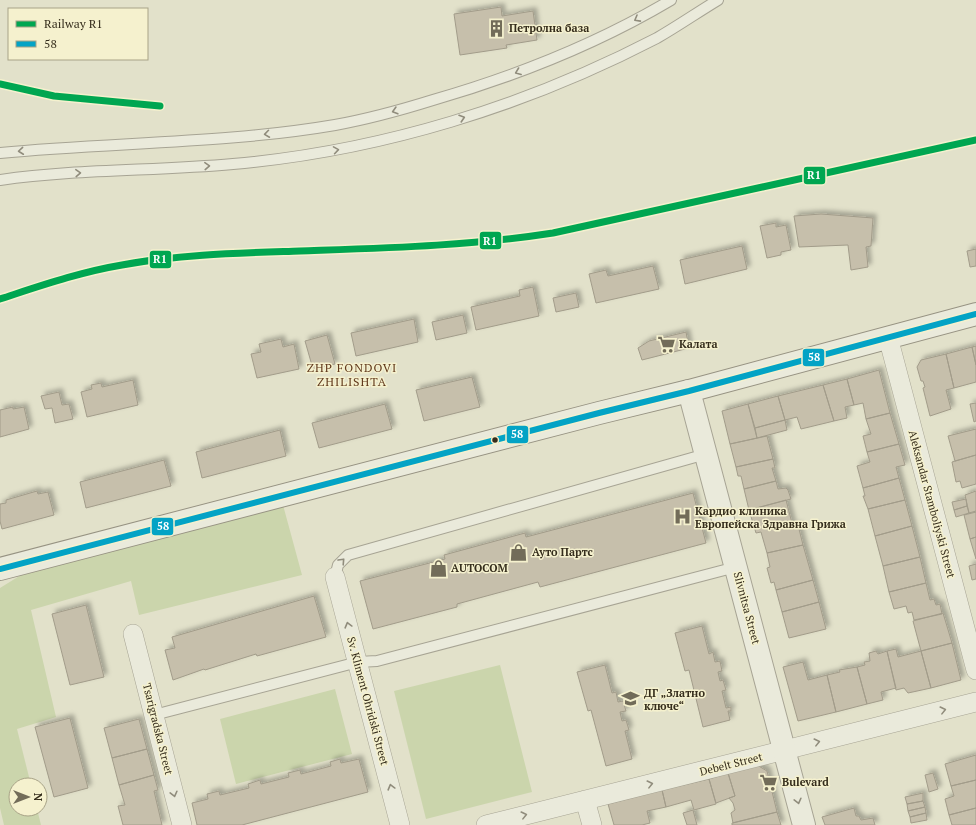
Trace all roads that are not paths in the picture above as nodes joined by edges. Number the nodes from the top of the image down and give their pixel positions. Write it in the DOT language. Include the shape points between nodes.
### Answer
graph roads {
  1 [pos="671,0"];
  2 [pos="718,0"];
  3 [pos="0,153"];
  4 [pos="0,180"];
  5 [pos="976,314"];
  6 [pos="888,338"];
  7 [pos="689,391"];
  8 [pos="706,454"];
  9 [pos="736,566"];
  10 [pos="0,568"];
  11 [pos="335,577"];
  12 [pos="133,634"];
  13 [pos="358,662"];
  14 [pos="976,670"];
  15 [pos="976,702"];
  16 [pos="154,715"];
  17 [pos="785,750"];
  18 [pos="585,800"];
  19 [pos="182,825"];
  20 [pos="400,825"];
  21 [pos="486,825"];
  22 [pos="592,825"];
  23 [pos="804,825"];
  1 -- 3 [label="lane, one-way" via="623,27 561,55 480,86 385,114 335,125 256,136"];
  4 -- 2 [label="lane, one-way" via="39,175 233,164 349,148 414,133 466,117 581,74 659,36"];
  5 -- 6 [label="main road"];
  6 -- 7 [label="main road"];
  6 -- 14 [label="street, Aleksandar Stamboliyski Street"];
  7 -- 8 [label="main road, Slivnitsa Street"];
  7 -- 10 [label="main road" via="599,412"];
  8 -- 9 [label="main road, Slivnitsa Street"];
  11 -- 8 [label="lane, one-way" via="338,565 343,559 358,552"];
  9 -- 13 [label="lane" via="377,661"];
  9 -- 17 [label="main road, Slivnitsa Street"];
  13 -- 11 [label="street, Sv. Kliment Ohridski Street, one-way"];
  12 -- 16 [label="street, Tsarigradska Street"];
  13 -- 16 [label="lane"];
  20 -- 13 [label="street, Sv. Kliment Ohridski Street, one-way"];
  17 -- 15 [label="street, Debelt Street, one-way"];
  16 -- 19 [label="street, Tsarigradska Street, one-way"];
  18 -- 17 [label="street, Debelt Street, one-way"];
  17 -- 23 [label="main road, Slivnitsa Street, one-way"];
  21 -- 18 [label="street, Debelt Street, one-way"];
  18 -- 22 [label="street"];
}
